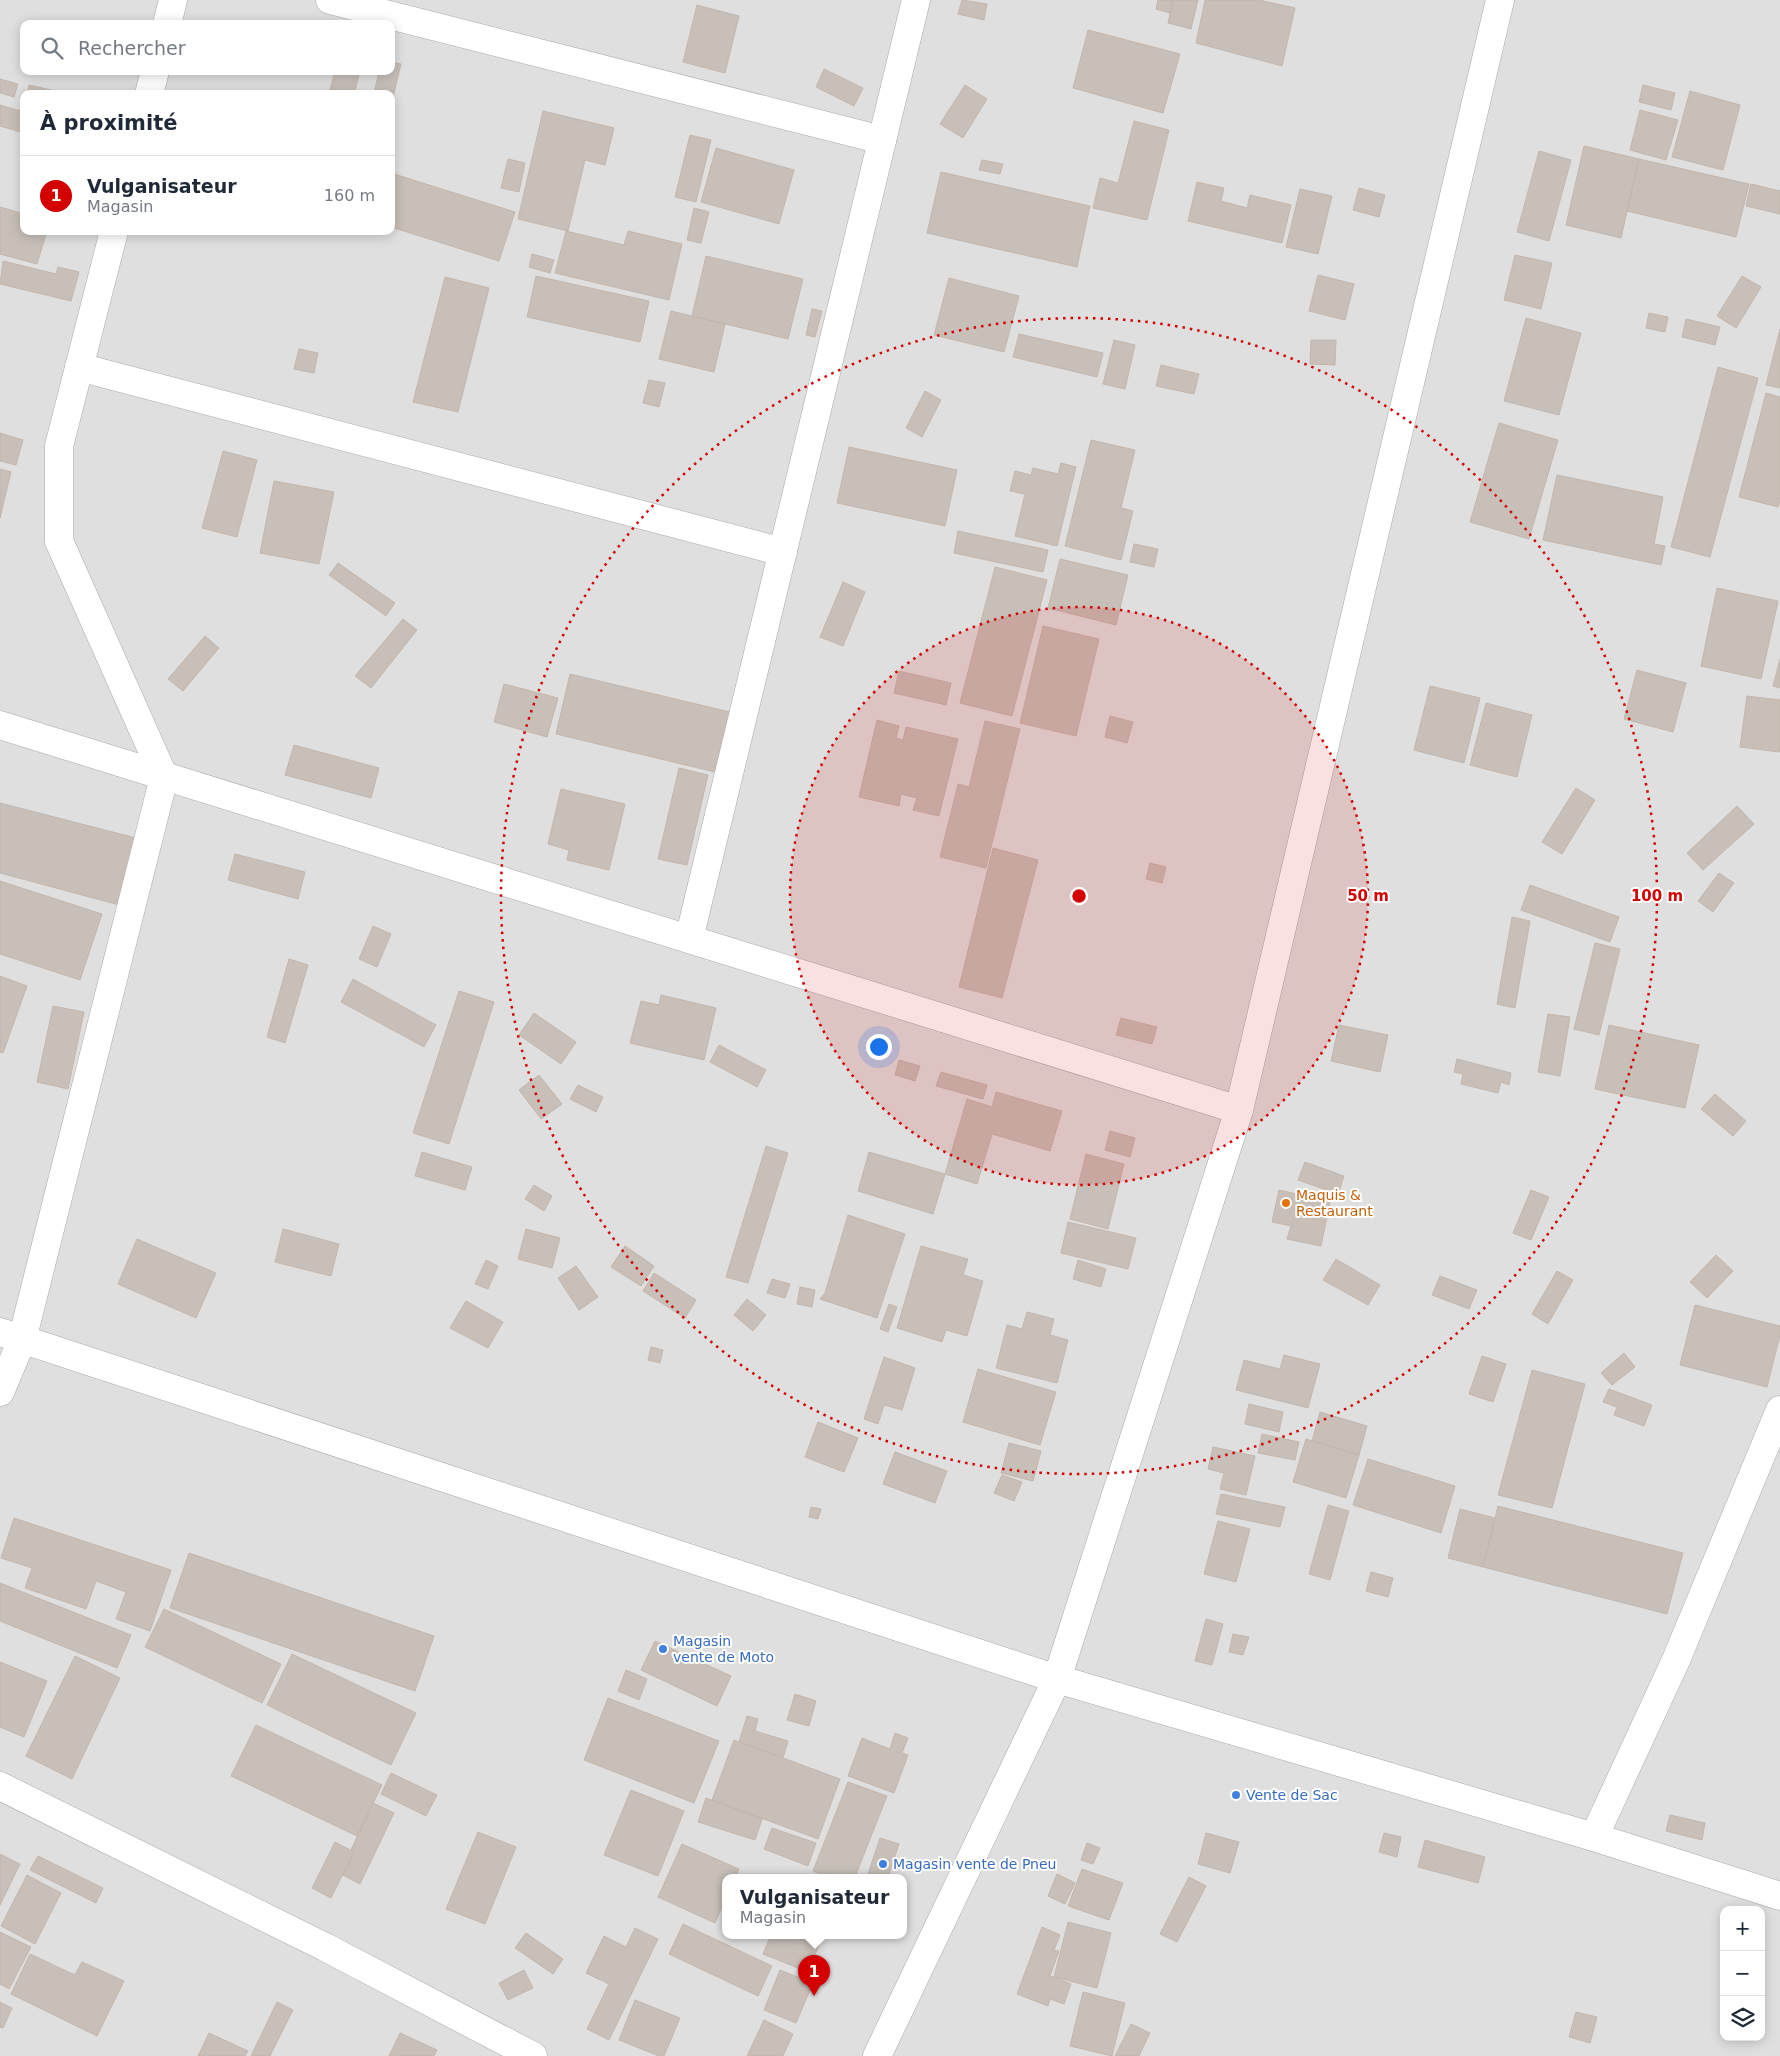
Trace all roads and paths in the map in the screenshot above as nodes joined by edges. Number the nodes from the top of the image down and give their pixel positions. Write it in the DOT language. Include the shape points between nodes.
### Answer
graph roads {
  1 [pos="173,0"];
  2 [pos="330,0"];
  3 [pos="916,0"];
  4 [pos="1500,0"];
  5 [pos="168,20"];
  6 [pos="154,75"];
  7 [pos="150,90"];
  8 [pos="882,140"];
  9 [pos="113,235"];
  10 [pos="79,367"];
  11 [pos="783,552"];
  12 [pos="0,725"];
  13 [pos="164,777"];
  14 [pos="689,939"];
  15 [pos="1239,1110"];
  16 [pos="11,1336"];
  17 [pos="0,1392"];
  18 [pos="1780,1410"];
  19 [pos="1058,1679"];
  20 [pos="0,1786"];
  21 [pos="1594,1837"];
  22 [pos="1780,1896"];
  23 [pos="533,2056"];
  24 [pos="877,2056"];
  1 -- 5 [label="street"];
  2 -- 8 [label="street"];
  3 -- 8 [label="street"];
  4 -- 15 [label="street"];
  6 -- 7 [label="street"];
  8 -- 11 [label="street"];
  9 -- 10 [label="street"];
  10 -- 11 [label="street"];
  10 -- 13 [label="street" via="59,446 59,541"];
  11 -- 14 [label="street"];
  12 -- 13 [label="street"];
  13 -- 14 [label="street"];
  13 -- 16 [label="street"];
  14 -- 15 [label="street"];
  15 -- 19 [label="street"];
  16 -- 17 [label="street"];
  16 -- 19 [label="street"];
  18 -- 21 [label="street" via="1676,1660"];
  19 -- 21 [label="street"];
  19 -- 24 [label="street"];
  20 -- 23 [label="street" via="325,1947"];
  21 -- 22 [label="street"];
}
